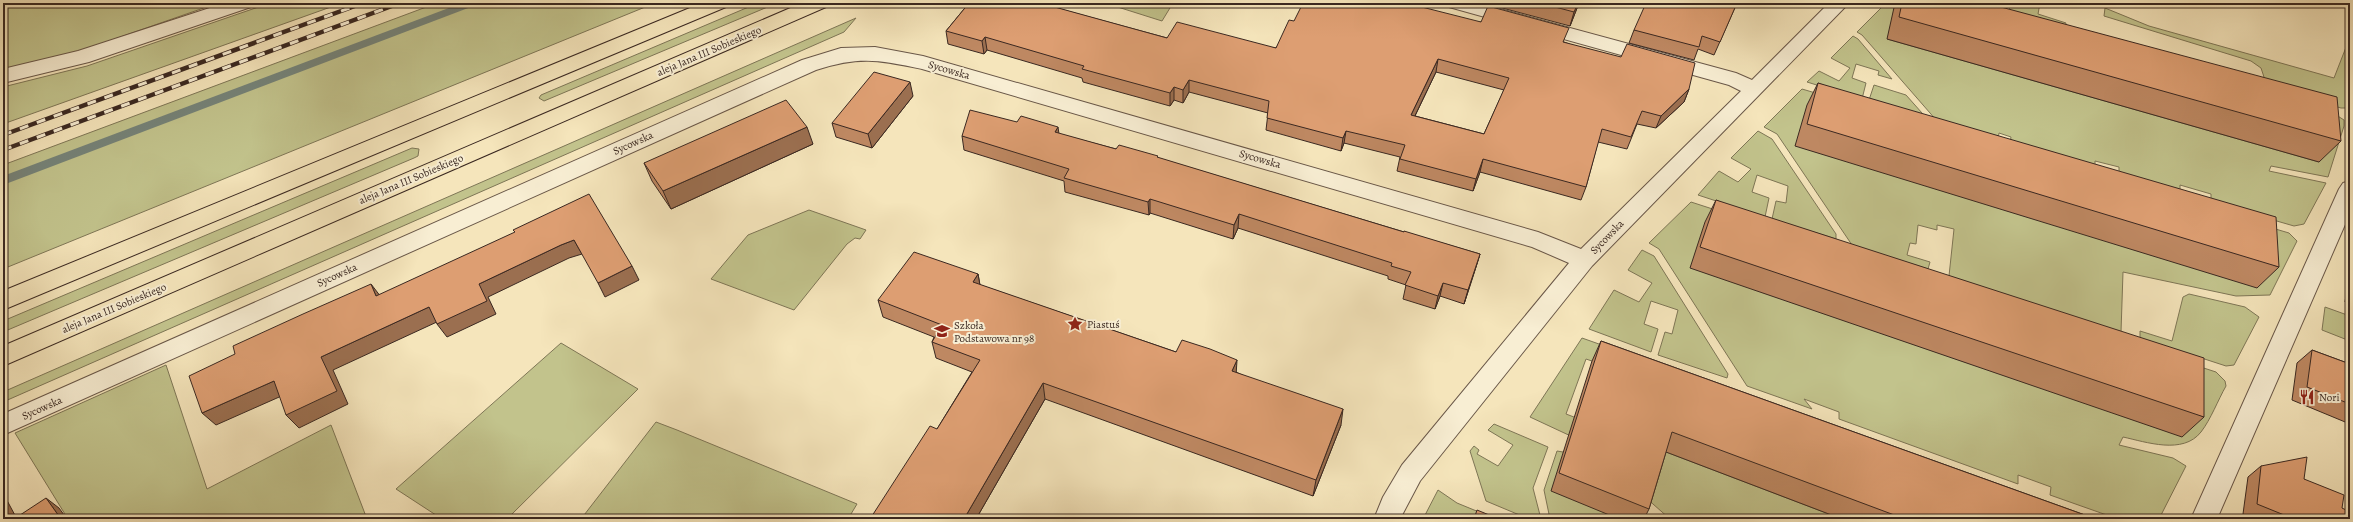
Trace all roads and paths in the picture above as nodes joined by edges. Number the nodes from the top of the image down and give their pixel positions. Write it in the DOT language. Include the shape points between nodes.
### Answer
graph roads {
  1 [pos="244,3"];
  2 [pos="719,3"];
  3 [pos="819,3"];
  4 [pos="1456,3"];
  5 [pos="1840,3"];
  6 [pos="3,76"];
  7 [pos="1753,89"];
  8 [pos="2350,189"];
  9 [pos="1584,260"];
  10 [pos="3,301"];
  11 [pos="3,356"];
  12 [pos="3,425"];
  13 [pos="2208,509"];
  14 [pos="1387,519"];
  1 -- 6 [label="street" via="82,57"];
  2 -- 10 [label="main road"];
  3 -- 11 [label="main road, aleja Jana III Sobieskiego"];
  4 -- 7 [label="street" via="1736,80"];
  5 -- 7 [label="street, Sycowska"];
  7 -- 9 [label="street, Sycowska"];
  8 -- 13 [label="street"];
  9 -- 12 [label="street, Sycowska" via="1538,240 923,63 876,52 840,55 809,65"];
  9 -- 14 [label="street" via="1411,473 1392,505"];
}
